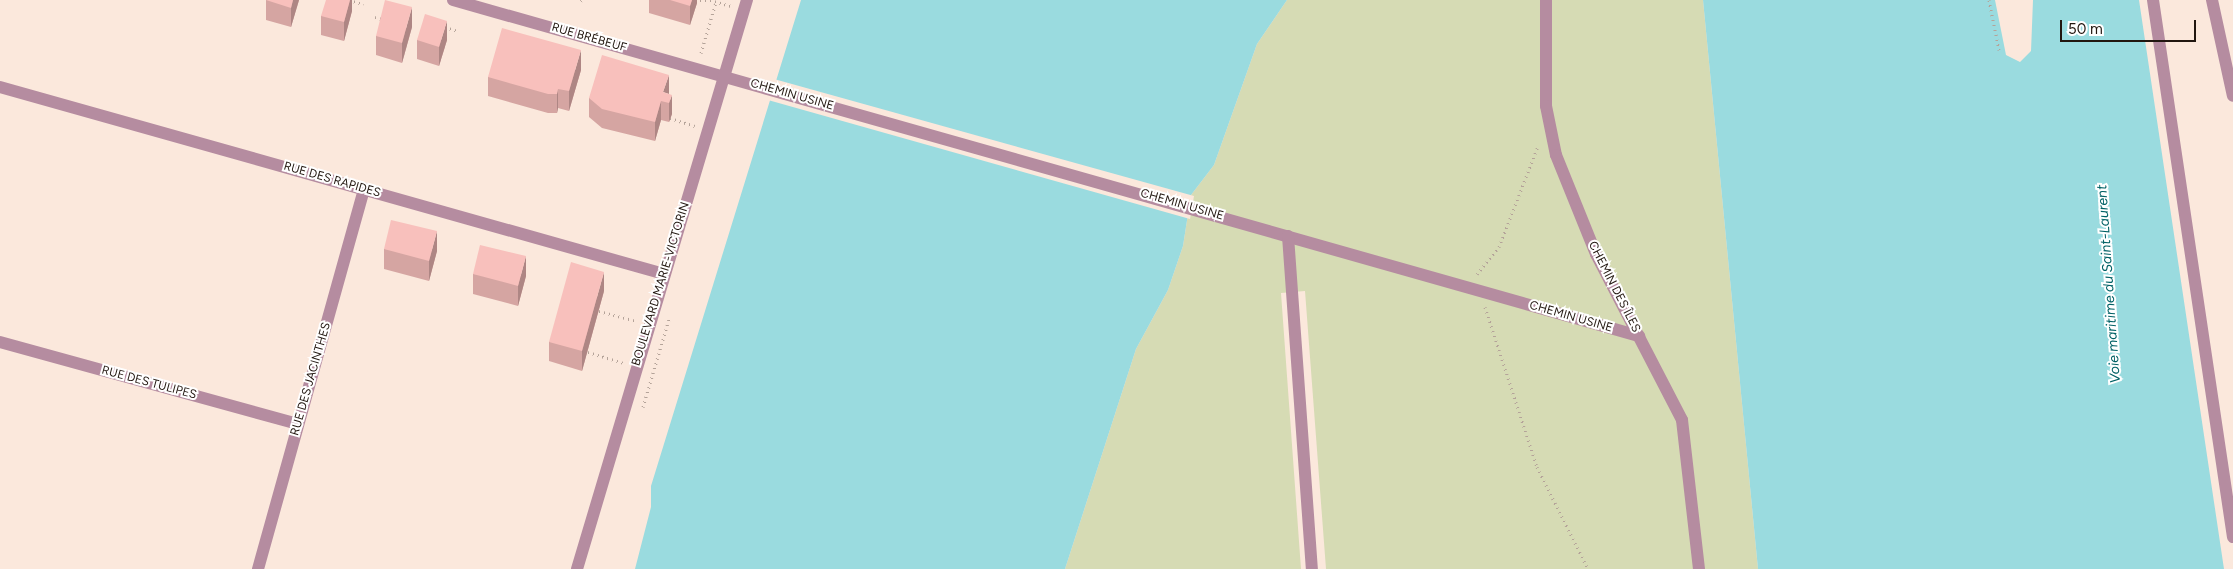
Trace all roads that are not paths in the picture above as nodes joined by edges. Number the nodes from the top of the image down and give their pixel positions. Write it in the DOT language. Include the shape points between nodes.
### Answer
graph roads {
  1 [pos="453,0"];
  2 [pos="747,0"];
  3 [pos="1546,0"];
  4 [pos="2153,0"];
  5 [pos="2212,0"];
  6 [pos="724,76"];
  7 [pos="0,87"];
  8 [pos="2233,96"];
  9 [pos="364,189"];
  10 [pos="1288,236"];
  11 [pos="664,274"];
  12 [pos="1639,336"];
  13 [pos="0,342"];
  14 [pos="298,424"];
  15 [pos="2233,537"];
  16 [pos="258,569"];
  17 [pos="577,569"];
  18 [pos="1312,569"];
  19 [pos="1699,569"];
  1 -- 6 [label="street, RUE BRÉBEUF"];
  2 -- 6 [label="street, BOULEVARD MARIE-VICTORIN"];
  3 -- 12 [label="street, CHEMIN DES ÎLES" via="1546,106 1556,155 1596,254"];
  4 -- 15 [label="street"];
  5 -- 8 [label="street"];
  6 -- 10 [label="street, CHEMIN USINE"];
  6 -- 11 [label="street, BOULEVARD MARIE-VICTORIN"];
  7 -- 9 [label="street, RUE DES RAPIDES"];
  9 -- 11 [label="street, RUE DES RAPIDES"];
  9 -- 14 [label="street, RUE DES JACINTHES"];
  10 -- 12 [label="street, CHEMIN USINE"];
  10 -- 18 [label="street"];
  11 -- 17 [label="street, BOULEVARD MARIE-VICTORIN"];
  12 -- 19 [label="street, CHEMIN DES ÎLES" via="1658,366 1682,420"];
  13 -- 14 [label="street, RUE DES TULIPES"];
  14 -- 16 [label="street, RUE DES JACINTHES"];
}
